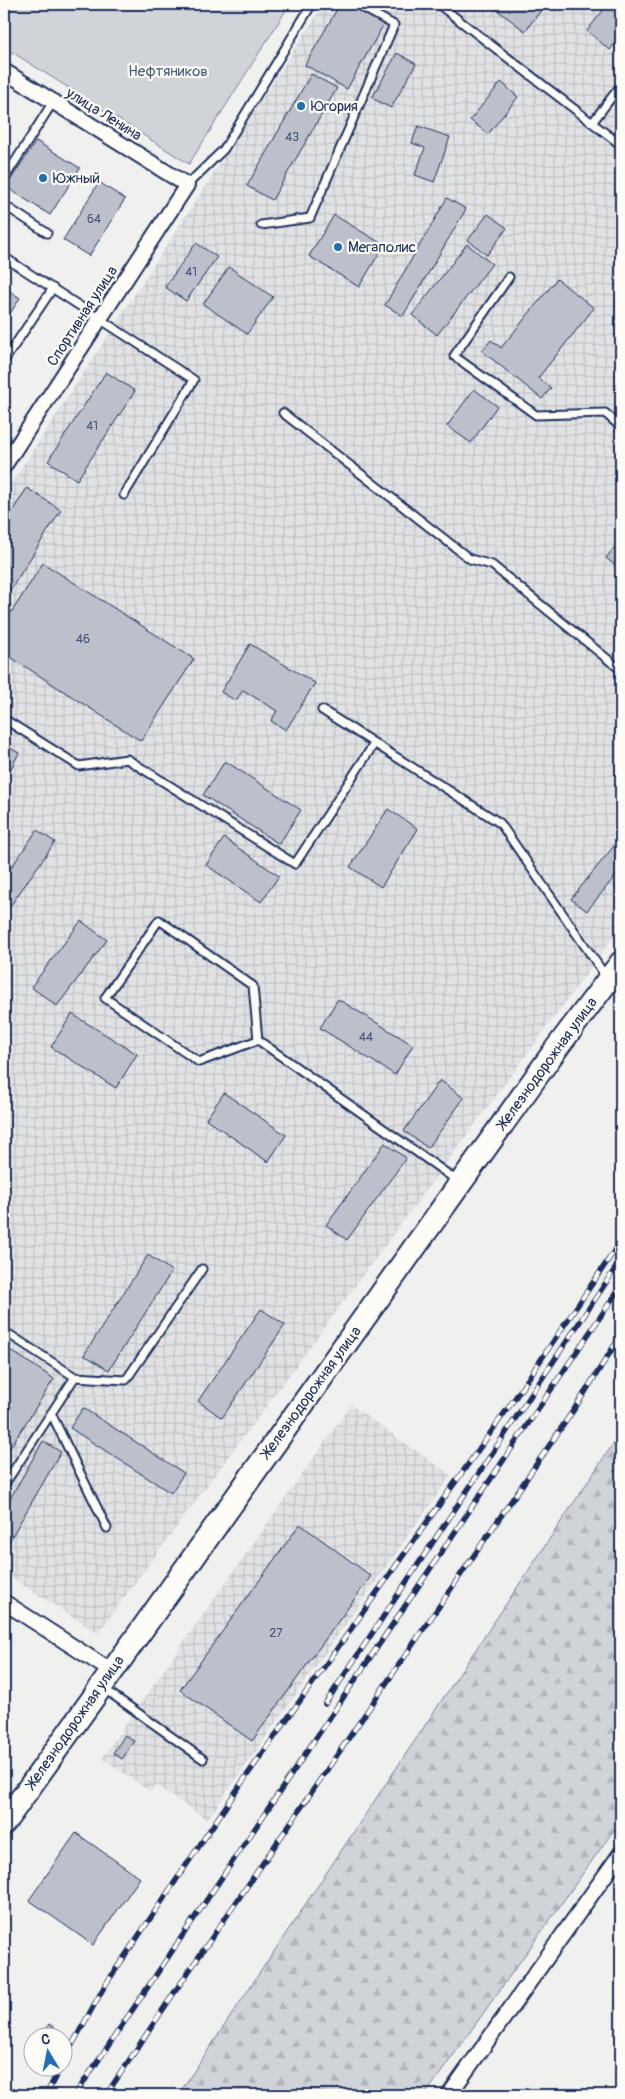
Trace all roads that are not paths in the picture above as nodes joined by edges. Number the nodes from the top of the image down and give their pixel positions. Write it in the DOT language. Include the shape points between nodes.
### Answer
graph roads {
  1 [pos="312,4"];
  2 [pos="356,4"];
  3 [pos="438,4"];
  4 [pos="4,71"];
  5 [pos="621,85"];
  6 [pos="53,102"];
  7 [pos="592,123"];
  8 [pos="621,145"];
  9 [pos="4,179"];
  10 [pos="187,185"];
  11 [pos="4,205"];
  12 [pos="261,225"];
  13 [pos="47,233"];
  14 [pos="4,257"];
  15 [pos="509,277"];
  16 [pos="53,288"];
  17 [pos="100,318"];
  18 [pos="4,361"];
  19 [pos="283,413"];
  20 [pos="621,427"];
  21 [pos="4,466"];
  22 [pos="124,495"];
  23 [pos="621,670"];
  24 [pos="322,710"];
  25 [pos="4,719"];
  26 [pos="374,744"];
  27 [pos="615,972"];
  28 [pos="258,1040"];
  29 [pos="461,1183"];
  30 [pos="202,1268"];
  31 [pos="4,1331"];
  32 [pos="75,1377"];
  33 [pos="51,1413"];
  34 [pos="4,1485"];
  35 [pos="107,1528"];
  36 [pos="4,1602"];
  37 [pos="106,1678"];
  38 [pos="203,1759"];
  39 [pos="4,1823"];
  40 [pos="621,1853"];
  41 [pos="449,2095"];
  1 -- 10 [label="lane" via="224,150"];
  2 -- 12 [label="lane" via="394,25 310,218"];
  3 -- 7 [label="lane"];
  4 -- 6 [label="street, улица Ленина"];
  5 -- 7 [label="lane"];
  6 -- 9 [label="lane"];
  6 -- 10 [label="street, улица Ленина"];
  7 -- 8 [label="lane"];
  10 -- 17 [label="street, Спортивная улица"];
  11 -- 13 [label="lane"];
  14 -- 16 [label="lane"];
  15 -- 20 [label="lane" via="454,356 536,415 605,413"];
  16 -- 17 [label="lane"];
  16 -- 18 [label="lane"];
  17 -- 21 [label="street, Спортивная улица"];
  17 -- 22 [label="lane" via="194,380"];
  19 -- 23 [label="lane" via="470,559 492,565"];
  24 -- 26 [label="lane"];
  25 -- 26 [label="lane" via="79,766 126,759 295,864"];
  26 -- 27 [label="lane" via="500,823"];
  27 -- 29 [label="main road, Железнодорожная улица"];
  28 -- 28 [label="lane" via="199,1062 105,998 158,920 253,986"];
  28 -- 29 [label="lane"];
  29 -- 37 [label="main road, Железнодорожная улица"];
  30 -- 32 [label="lane" via="126,1380"];
  31 -- 32 [label="lane"];
  32 -- 33 [label="lane"];
  33 -- 34 [label="lane"];
  33 -- 35 [label="lane"];
  36 -- 37 [label="street"];
  37 -- 38 [label="lane"];
  37 -- 39 [label="main road, Железнодорожная улица"];
  40 -- 41 [label="street"];
}
